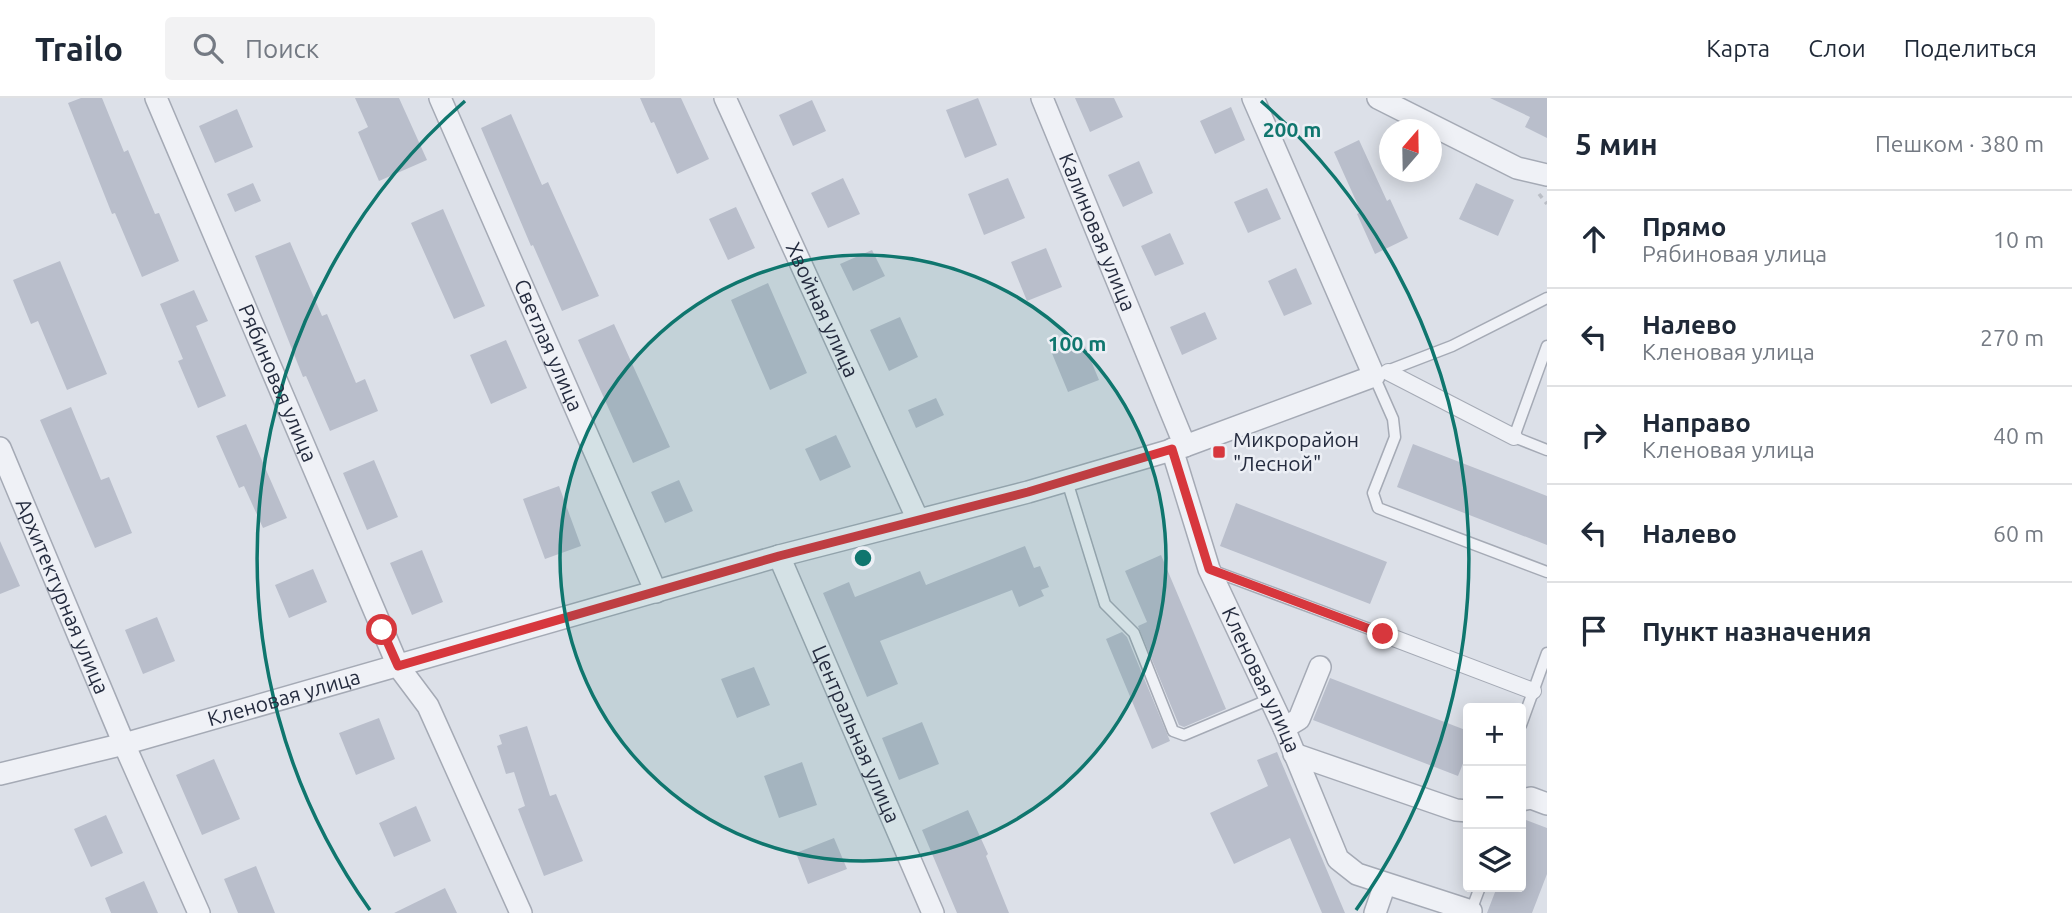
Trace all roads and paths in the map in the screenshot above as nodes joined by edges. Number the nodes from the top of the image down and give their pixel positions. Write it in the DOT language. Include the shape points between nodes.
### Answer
graph roads {
  1 [pos="156,98"];
  2 [pos="440,98"];
  3 [pos="726,98"];
  4 [pos="1042,98"];
  5 [pos="1253,98"];
  6 [pos="1378,98"];
  7 [pos="1547,175"];
  8 [pos="1547,298"];
  9 [pos="1547,346"];
  10 [pos="1381,374"];
  11 [pos="1514,437"];
  12 [pos="0,448"];
  13 [pos="1179,448"];
  14 [pos="1547,450"];
  15 [pos="1067,481"];
  16 [pos="918,520"];
  17 [pos="779,556"];
  18 [pos="1209,569"];
  19 [pos="1547,572"];
  20 [pos="656,592"];
  21 [pos="1383,634"];
  22 [pos="1547,653"];
  23 [pos="398,666"];
  24 [pos="1320,667"];
  25 [pos="1533,691"];
  26 [pos="1270,699"];
  27 [pos="1526,711"];
  28 [pos="1284,728"];
  29 [pos="124,744"];
  30 [pos="1294,754"];
  31 [pos="0,774"];
  32 [pos="1526,799"];
  33 [pos="1547,804"];
  34 [pos="1463,811"];
  35 [pos="1385,884"];
  36 [pos="1478,892"];
  37 [pos="1470,912"];
  38 [pos="199,913"];
  39 [pos="521,913"];
  40 [pos="933,913"];
  41 [pos="1375,913"];
  1 -- 23 [label="street, Рябиновая улица"];
  2 -- 20 [label="street, Светлая улица"];
  3 -- 16 [label="street, Хвойная улица"];
  4 -- 13 [label="street, Калиновая улица"];
  5 -- 10 [label="street"];
  6 -- 7 [label="street" via="1517,168"];
  8 -- 10 [label="lane, Кленовая улица" via="1452,346"];
  9 -- 11 [label="lane"];
  10 -- 11 [label="street"];
  10 -- 13 [label="street, Кленовая улица"];
  10 -- 19 [label="lane" via="1395,437 1373,493 1378,508"];
  11 -- 14 [label="lane"];
  12 -- 29 [label="street, Архитектурная улица"];
  13 -- 15 [label="street, Кленовая улица"];
  13 -- 18 [label="street, Кленовая улица"];
  15 -- 16 [label="street, Кленовая улица"];
  15 -- 26 [label="lane" via="1105,604 1134,633 1172,731 1184,735"];
  16 -- 17 [label="street, Кленовая улица"];
  17 -- 20 [label="street, Кленовая улица"];
  17 -- 40 [label="street, Центральная улица"];
  18 -- 21 [label="lane"];
  18 -- 26 [label="street, Кленовая улица"];
  20 -- 23 [label="street, Кленовая улица"];
  21 -- 25 [label="street"];
  22 -- 25 [label="lane"];
  23 -- 29 [label="street, Кленовая улица"];
  23 -- 39 [label="street, Рябиновая улица" via="428,706"];
  24 -- 28 [label="street" via="1299,719"];
  25 -- 27 [label="lane"];
  26 -- 28 [label="street, Кленовая улица"];
  28 -- 30 [label="street, Кленовая улица"];
  29 -- 31 [label="street, Кленовая улица"];
  29 -- 38 [label="street, Архитектурная улица"];
  30 -- 34 [label="street"];
  30 -- 35 [label="street, Кленовая улица" via="1338,859 1357,874"];
  32 -- 33 [label="street"];
  35 -- 37 [label="street, Кленовая улица"];
  35 -- 41 [label="street"];
  36 -- 37 [label="lane"];
}
